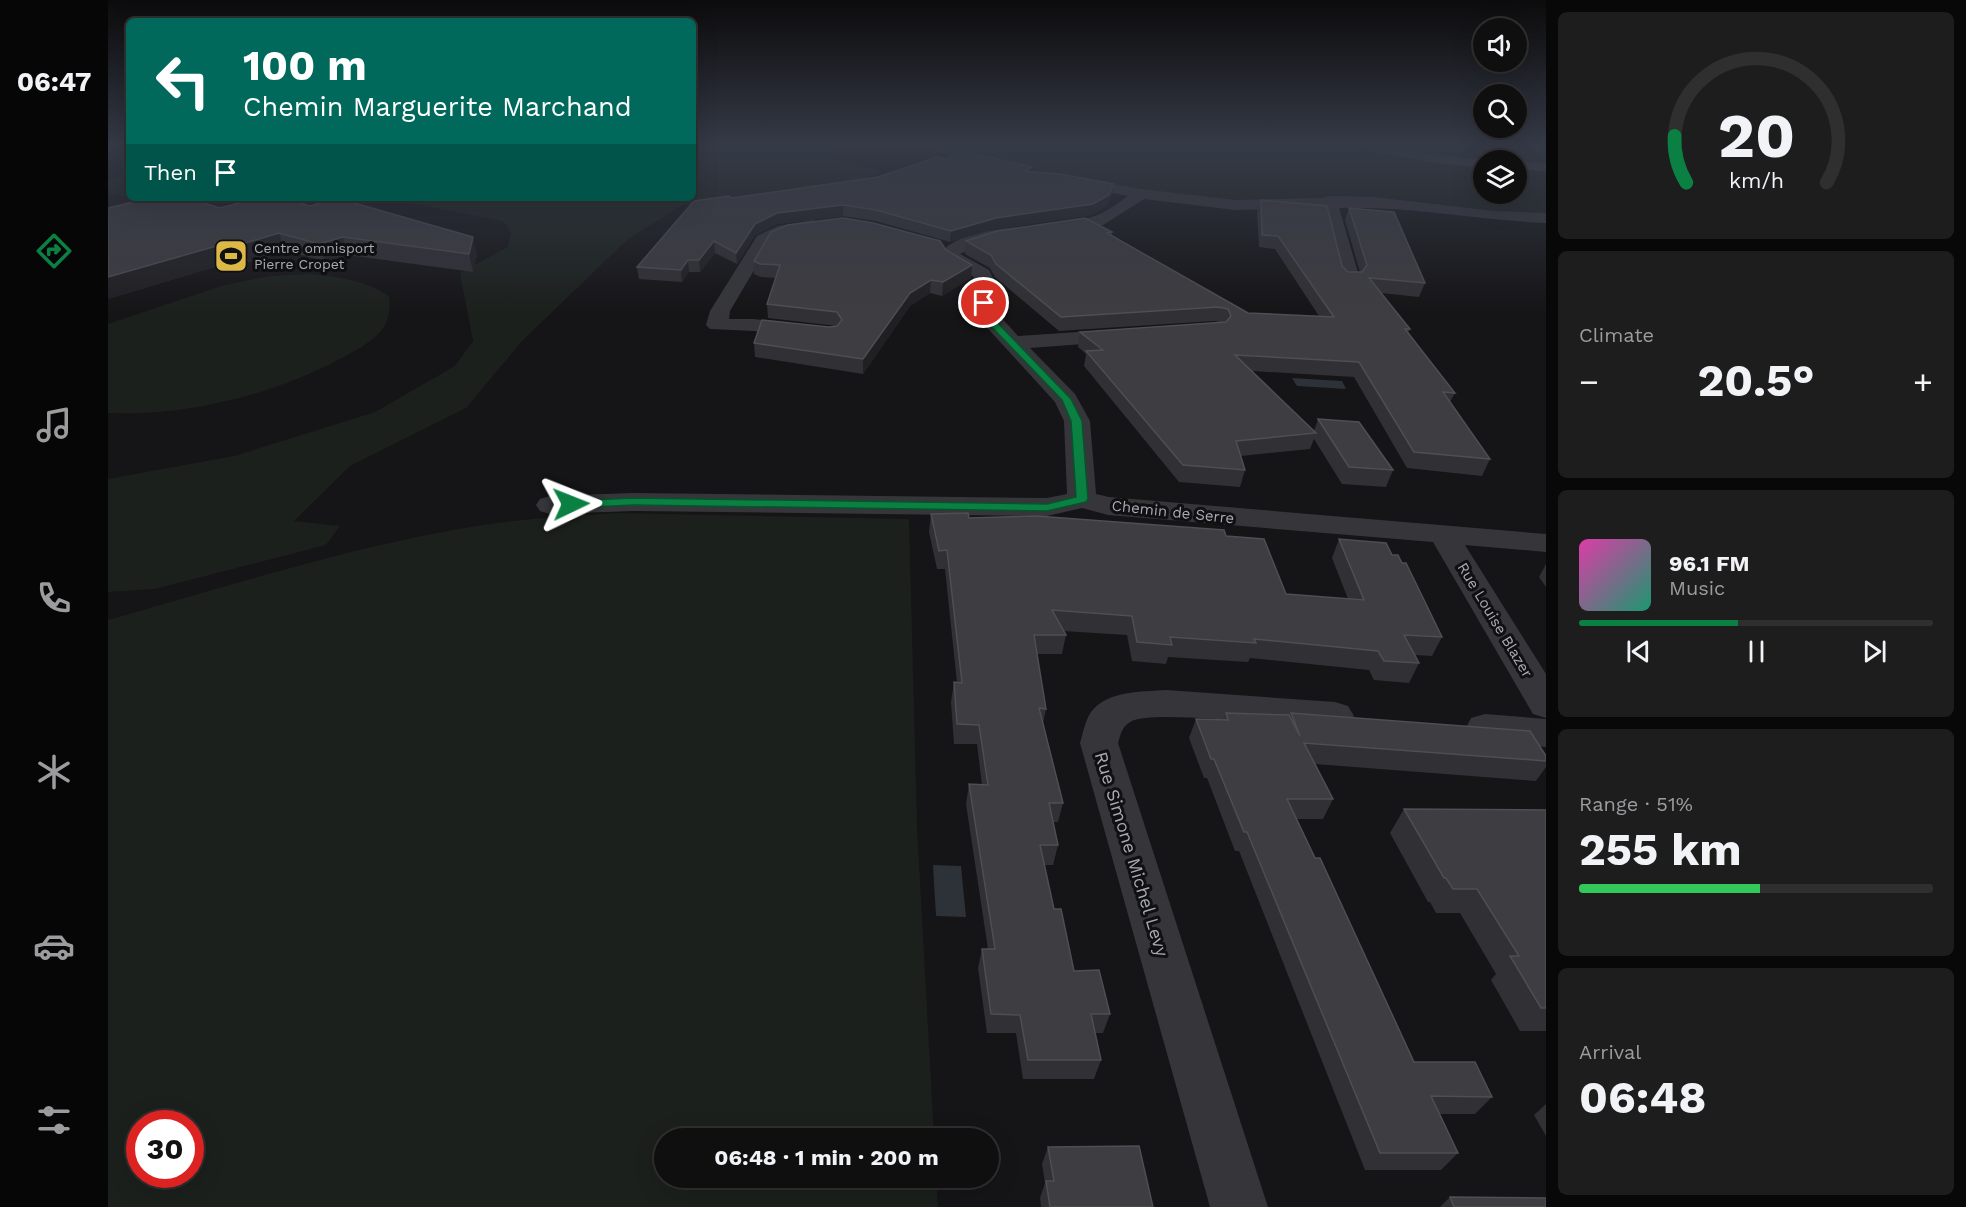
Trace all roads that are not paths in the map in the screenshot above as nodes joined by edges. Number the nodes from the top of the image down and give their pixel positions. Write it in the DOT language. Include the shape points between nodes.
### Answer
graph roads {
  1 [pos="1127,202"];
  2 [pos="1212,202"];
  3 [pos="1298,202"];
  4 [pos="1329,202"];
  5 [pos="1366,202"];
  6 [pos="1546,218"];
  7 [pos="832,224"];
  8 [pos="930,244"];
  9 [pos="952,250"];
  10 [pos="1350,279"];
  11 [pos="829,333"];
  12 [pos="1142,334"];
  13 [pos="1012,343"];
  14 [pos="1082,499"];
  15 [pos="550,505"];
  16 [pos="1444,535"];
  17 [pos="1546,543"];
  18 [pos="1546,705"];
  19 [pos="1377,720"];
  20 [pos="1448,725"];
  21 [pos="1546,733"];
  22 [pos="1239,1207"];
  1 -- 9 [label="street" via="1096,221 983,239"];
  2 -- 3 [label="street"];
  4 -- 10 [label="street"];
  5 -- 6 [label="street"];
  7 -- 11 [label="street" via="784,230 763,240 720,311 717,325"];
  8 -- 9 [label="street"];
  9 -- 13 [label="street" via="949,254 954,259 983,275 985,310"];
  12 -- 13 [label="street"];
  13 -- 14 [label="street" via="1066,399 1077,421"];
  14 -- 15 [label="street, Chemin de Serre" via="1047,507 633,502"];
  14 -- 16 [label="street, Chemin de Serre" via="1108,506"];
  16 -- 17 [label="street, Chemin de Serre"];
  16 -- 18 [label="street, Rue Louise Blazer"];
  19 -- 22 [label="street, Rue Simone Michel Levy" via="1166,703 1125,707 1106,720 1099,743"];
  20 -- 21 [label="street"];
}
